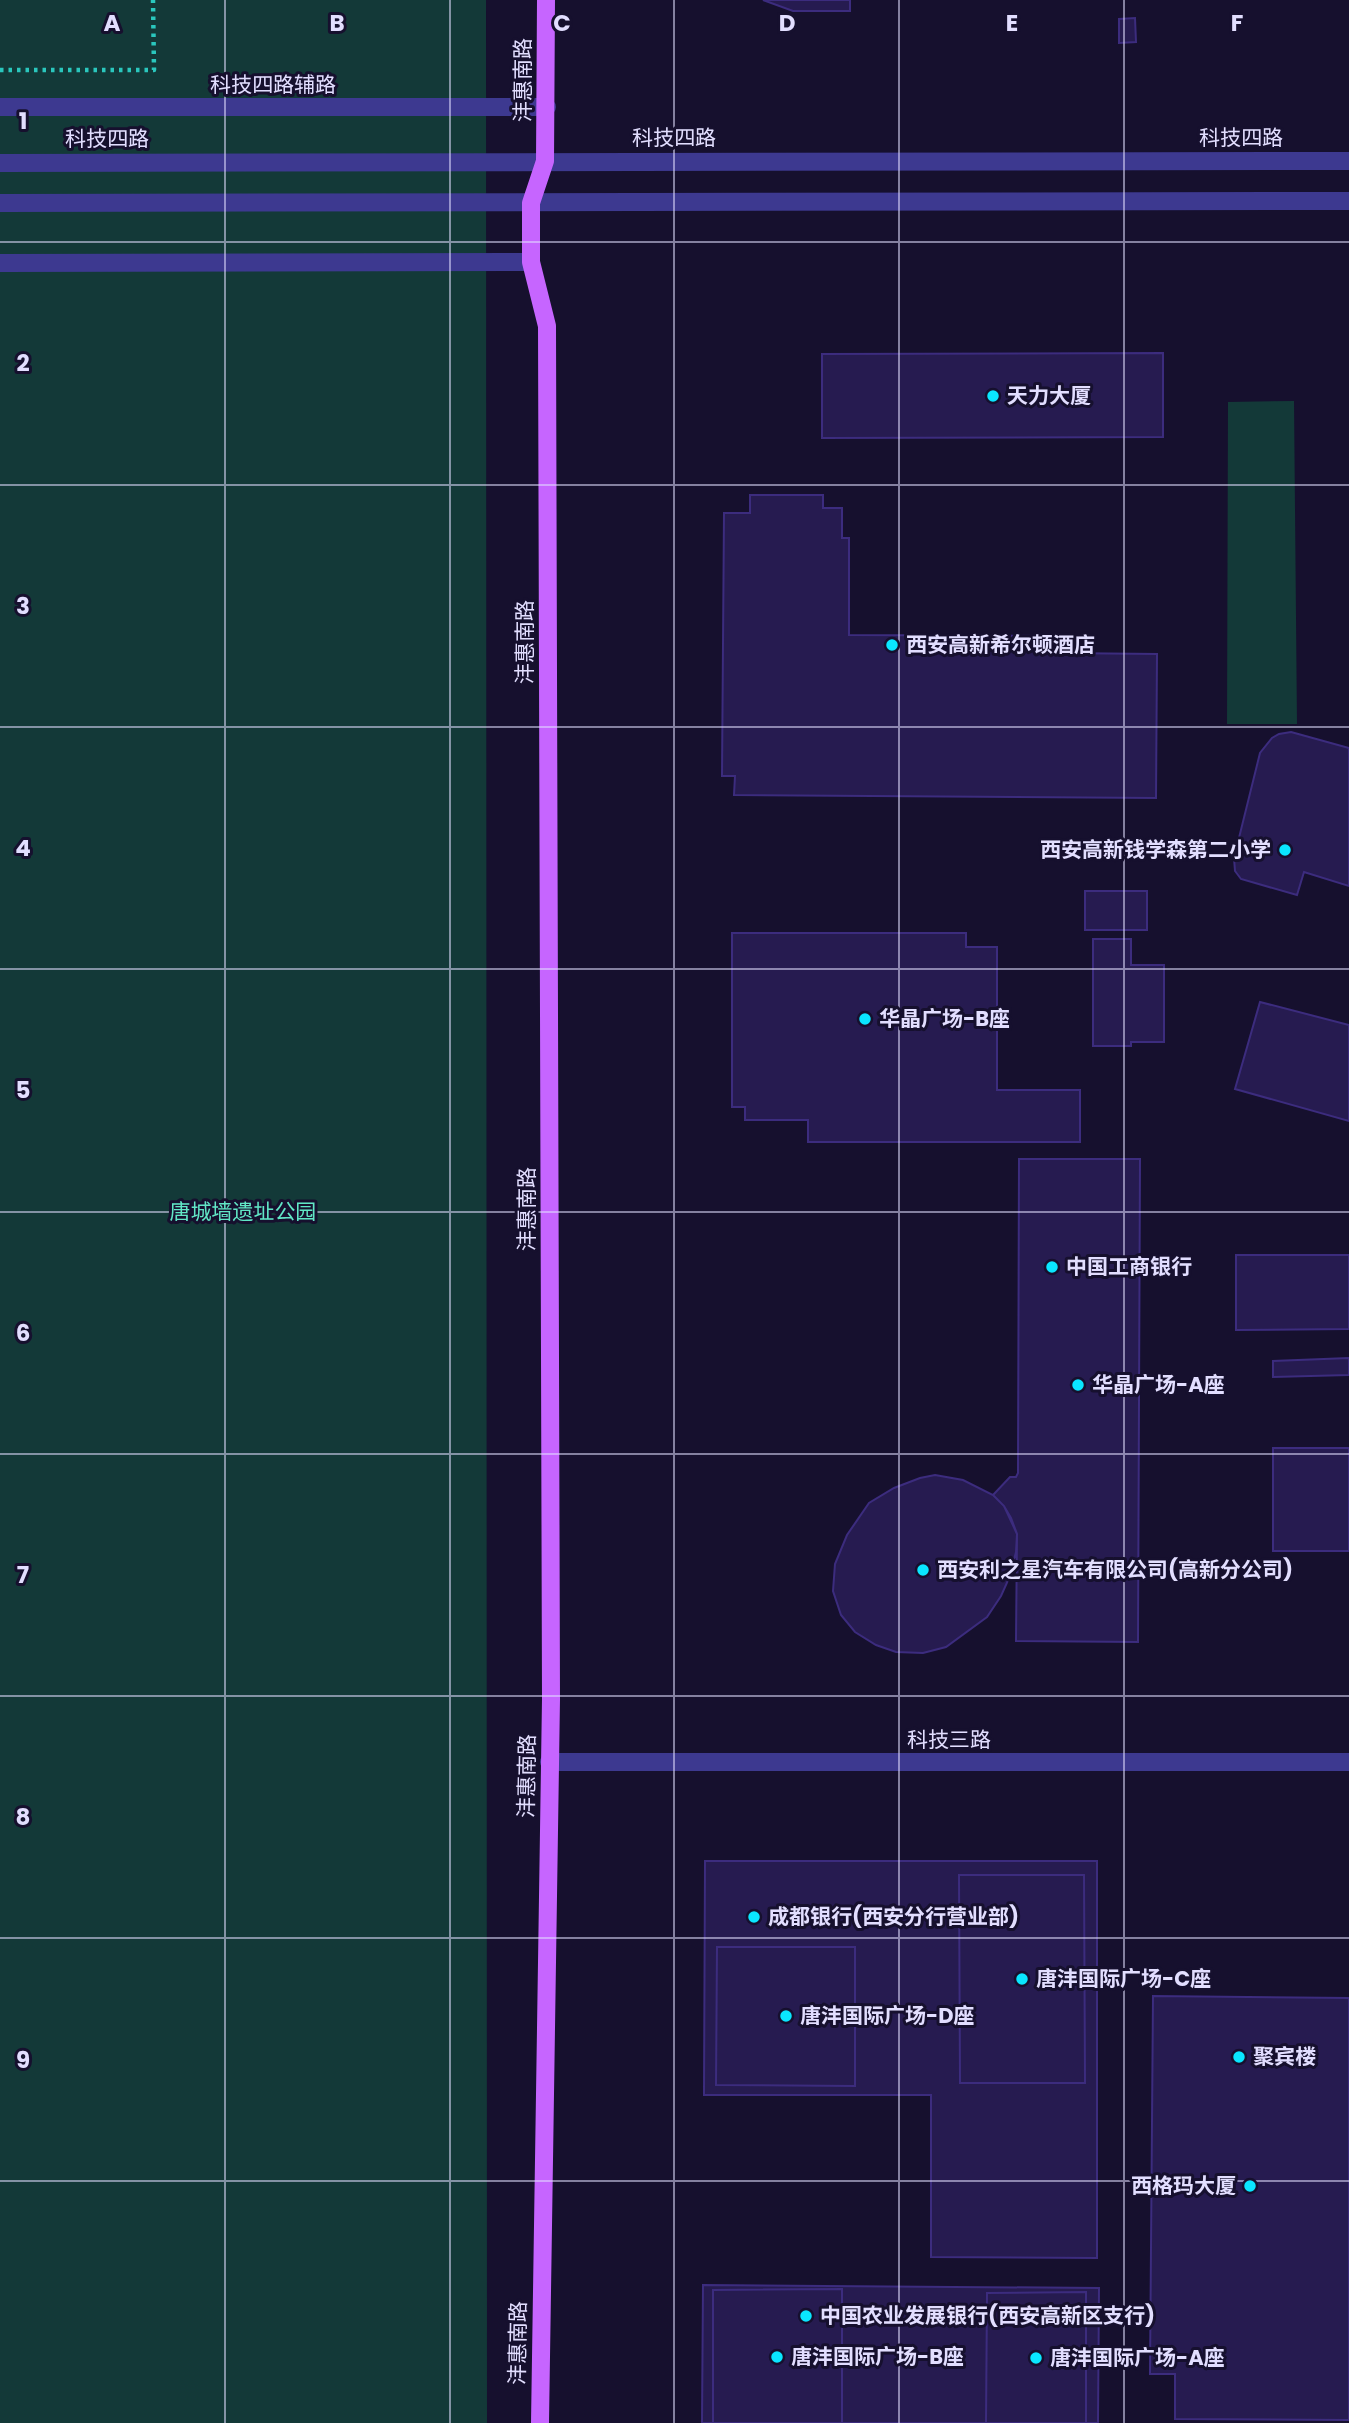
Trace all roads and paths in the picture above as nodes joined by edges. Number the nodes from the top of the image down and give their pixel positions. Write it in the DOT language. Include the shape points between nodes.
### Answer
graph roads {
  1 [pos="153,0"];
  2 [pos="546,0"];
  3 [pos="0,70"];
  4 [pos="0,107"];
  5 [pos="547,107"];
  6 [pos="545,161"];
  7 [pos="1349,161"];
  8 [pos="0,163"];
  9 [pos="1349,201"];
  10 [pos="0,203"];
  11 [pos="531,203"];
  12 [pos="531,262"];
  13 [pos="0,263"];
  14 [pos="549,1762"];
  15 [pos="1349,1762"];
  16 [pos="540,2423"];
  1 -- 3 [label="path" via="153,70"];
  2 -- 5 [label="main road, 沣惠南路"];
  4 -- 5 [label="street, 科技四路辅路"];
  5 -- 6 [label="main road, 沣惠南路"];
  6 -- 7 [label="street, 科技四路"];
  6 -- 8 [label="street, 科技四路"];
  6 -- 11 [label="main road, 沣惠南路"];
  9 -- 11 [label="street"];
  10 -- 11 [label="street"];
  11 -- 12 [label="main road, 沣惠南路"];
  12 -- 13 [label="street"];
  12 -- 14 [label="main road, 沣惠南路" via="547,326"];
  14 -- 15 [label="street, 科技三路"];
  14 -- 16 [label="main road, 沣惠南路"];
}
